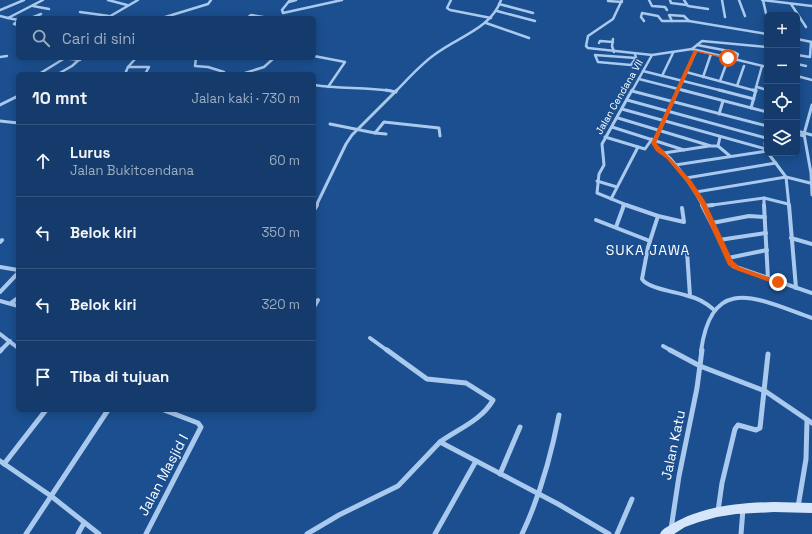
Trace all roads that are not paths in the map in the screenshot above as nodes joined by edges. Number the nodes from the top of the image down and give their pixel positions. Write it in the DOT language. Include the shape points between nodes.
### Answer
graph roads {
  1 [pos="24,0"];
  2 [pos="43,0"];
  3 [pos="108,0"];
  4 [pos="121,0"];
  5 [pos="138,0"];
  6 [pos="211,0"];
  7 [pos="296,0"];
  8 [pos="342,0"];
  9 [pos="451,0"];
  10 [pos="501,0"];
  11 [pos="649,0"];
  12 [pos="670,0"];
  13 [pos="684,0"];
  14 [pos="722,0"];
  15 [pos="739,0"];
  16 [pos="763,0"];
  17 [pos="807,0"];
  18 [pos="289,1"];
  19 [pos="608,1"];
  20 [pos="622,1"];
  21 [pos="774,1"];
  22 [pos="117,3"];
  23 [pos="500,4"];
  24 [pos="791,4"];
  25 [pos="687,5"];
  26 [pos="33,6"];
  27 [pos="127,6"];
  28 [pos="811,7"];
  29 [pos="49,9"];
  30 [pos="708,9"];
  31 [pos="0,10"];
  32 [pos="667,10"];
  33 [pos="497,11"];
  34 [pos="80,12"];
  35 [pos="766,12"];
  36 [pos="283,13"];
  37 [pos="533,13"];
  38 [pos="41,14"];
  39 [pos="0,16"];
  40 [pos="36,16"];
  41 [pos="102,16"];
  42 [pos="110,16"];
  43 [pos="169,16"];
  44 [pos="281,16"];
  45 [pos="745,16"];
  46 [pos="726,17"];
  47 [pos="8,18"];
  48 [pos="491,18"];
  49 [pos="16,20"];
  50 [pos="535,21"];
  51 [pos="644,21"];
  52 [pos="672,21"];
  53 [pos="689,21"];
  54 [pos="486,23"];
  55 [pos="806,27"];
  56 [pos="764,34"];
  57 [pos="529,38"];
  58 [pos="800,39"];
  59 [pos="812,42"];
  60 [pos="599,43"];
  61 [pos="697,45"];
  62 [pos="764,47"];
  63 [pos="694,50"];
  64 [pos="614,52"];
  65 [pos="673,53"];
  66 [pos="635,54"];
  67 [pos="711,54"];
  68 [pos="652,55"];
  69 [pos="800,55"];
  70 [pos="0,56"];
  71 [pos="8,56"];
  72 [pos="316,56"];
  73 [pos="636,58"];
  74 [pos="61,60"];
  75 [pos="79,60"];
  76 [pos="134,60"];
  77 [pos="195,60"];
  78 [pos="272,60"];
  79 [pos="736,60"];
  80 [pos="727,62"];
  81 [pos="800,65"];
  82 [pos="744,66"];
  83 [pos="762,66"];
  84 [pos="806,66"];
  85 [pos="128,67"];
  86 [pos="643,71"];
  87 [pos="42,72"];
  88 [pos="61,72"];
  89 [pos="126,72"];
  90 [pos="146,72"];
  91 [pos="224,72"];
  92 [pos="250,72"];
  93 [pos="686,72"];
  94 [pos="662,76"];
  95 [pos="703,77"];
  96 [pos="800,77"];
  97 [pos="639,78"];
  98 [pos="812,80"];
  99 [pos="681,81"];
  100 [pos="720,81"];
  101 [pos="316,85"];
  102 [pos="737,86"];
  103 [pos="328,87"];
  104 [pos="677,89"];
  105 [pos="756,89"];
  106 [pos="633,90"];
  107 [pos="764,90"];
  108 [pos="396,92"];
  109 [pos="16,97"];
  110 [pos="754,99"];
  111 [pos="627,100"];
  112 [pos="672,100"];
  113 [pos="723,101"];
  114 [pos="0,105"];
  115 [pos="812,105"];
  116 [pos="751,108"];
  117 [pos="622,109"];
  118 [pos="764,111"];
  119 [pos="667,112"];
  120 [pos="719,112"];
  121 [pos="618,118"];
  122 [pos="807,119"];
  123 [pos="0,121"];
  124 [pos="664,121"];
  125 [pos="812,121"];
  126 [pos="16,123"];
  127 [pos="330,124"];
  128 [pos="716,124"];
  129 [pos="764,124"];
  130 [pos="612,127"];
  131 [pos="358,129"];
  132 [pos="659,131"];
  133 [pos="800,132"];
  134 [pos="374,133"];
  135 [pos="386,134"];
  136 [pos="712,134"];
  137 [pos="800,134"];
  138 [pos="805,135"];
  139 [pos="812,135"];
  140 [pos="440,136"];
  141 [pos="720,136"];
  142 [pos="605,137"];
  143 [pos="764,137"];
  144 [pos="654,139"];
  145 [pos="711,146"];
  146 [pos="718,146"];
  147 [pos="638,147"];
  148 [pos="684,150"];
  149 [pos="764,150"];
  150 [pos="764,151"];
  151 [pos="664,153"];
  152 [pos="730,156"];
  153 [pos="771,156"];
  154 [pos="776,163"];
  155 [pos="676,165"];
  156 [pos="786,177"];
  157 [pos="686,178"];
  158 [pos="597,181"];
  159 [pos="810,183"];
  160 [pos="617,186"];
  161 [pos="696,192"];
  162 [pos="812,195"];
  163 [pos="764,198"];
  164 [pos="611,199"];
  165 [pos="624,204"];
  166 [pos="788,204"];
  167 [pos="704,206"];
  168 [pos="316,207"];
  169 [pos="682,208"];
  170 [pos="658,216"];
  171 [pos="765,217"];
  172 [pos="596,220"];
  173 [pos="712,223"];
  174 [pos="616,228"];
  175 [pos="766,233"];
  176 [pos="791,238"];
  177 [pos="719,240"];
  178 [pos="650,241"];
  179 [pos="812,244"];
  180 [pos="767,250"];
  181 [pos="687,252"];
  182 [pos="728,258"];
  183 [pos="0,267"];
  184 [pos="16,271"];
  185 [pos="16,273"];
  186 [pos="768,279"];
  187 [pos="796,288"];
  188 [pos="1,291"];
  189 [pos="812,293"];
  190 [pos="690,296"];
  191 [pos="16,299"];
  192 [pos="318,300"];
  193 [pos="0,301"];
  194 [pos="11,303"];
  195 [pos="316,304"];
  196 [pos="16,305"];
  197 [pos="713,309"];
  198 [pos="812,318"];
  199 [pos="0,334"];
  200 [pos="370,338"];
  201 [pos="10,341"];
  202 [pos="16,346"];
  203 [pos="663,346"];
  204 [pos="0,351"];
  205 [pos="768,354"];
  206 [pos="700,366"];
  207 [pos="765,391"];
  208 [pos="44,412"];
  209 [pos="107,412"];
  210 [pos="169,412"];
  211 [pos="559,415"];
  212 [pos="809,422"];
  213 [pos="520,427"];
  214 [pos="440,442"];
  215 [pos="476,461"];
  216 [pos="2,463"];
  217 [pos="500,474"];
  218 [pos="539,493"];
  219 [pos="51,496"];
  220 [pos="632,499"];
  221 [pos="743,507"];
  222 [pos="798,508"];
  223 [pos="812,508"];
  224 [pos="718,511"];
  225 [pos="84,523"];
  226 [pos="668,532"];
  227 [pos="26,534"];
  228 [pos="78,534"];
  229 [pos="99,534"];
  230 [pos="146,534"];
  231 [pos="307,534"];
  232 [pos="435,534"];
  233 [pos="522,534"];
  234 [pos="609,534"];
  235 [pos="617,534"];
  236 [pos="741,534"];
  1 -- 31 [label="street"];
  2 -- 26 [label="street"];
  3 -- 22 [label="street"];
  4 -- 22 [label="street"];
  5 -- 27 [label="street"];
  6 -- 43 [label="street" via="208,4"];
  7 -- 18 [label="street"];
  8 -- 36 [label="street"];
  9 -- 48 [label="street" via="447,8 450,10"];
  10 -- 23 [label="street"];
  11 -- 32 [label="street" via="652,6 665,7"];
  12 -- 25 [label="street" via="671,3"];
  13 -- 25 [label="street"];
  14 -- 46 [label="street"];
  15 -- 45 [label="street"];
  16 -- 21 [label="street"];
  16 -- 35 [label="street"];
  17 -- 28 [label="street"];
  18 -- 36 [label="street" via="282,10"];
  19 -- 20 [label="street"];
  20 -- 64 [label="street" via="612,22 588,36 586,41 586,46 590,50"];
  21 -- 24 [label="street"];
  22 -- 27 [label="street"];
  23 -- 33 [label="street"];
  23 -- 37 [label="street"];
  24 -- 28 [label="street"];
  24 -- 55 [label="street"];
  25 -- 30 [label="street"];
  26 -- 29 [label="street"];
  26 -- 47 [label="street"];
  27 -- 42 [label="street"];
  33 -- 48 [label="street"];
  33 -- 50 [label="street"];
  34 -- 41 [label="street"];
  36 -- 44 [label="street"];
  38 -- 40 [label="street"];
  39 -- 47 [label="street"];
  47 -- 49 [label="street"];
  48 -- 54 [label="street"];
  51 -- 52 [label="street" via="641,12 658,16 663,23"];
  52 -- 53 [label="street"];
  52 -- 53 [label="street" via="669,15 684,16"];
  53 -- 56 [label="street"];
  54 -- 57 [label="street"];
  54 -- 108 [label="street" via="433,55"];
  58 -- 59 [label="street"];
  59 -- 69 [label="street" via="810,57"];
  60 -- 64 [label="street" via="601,40 613,40"];
  61 -- 62 [label="street" via="704,41"];
  61 -- 63 [label="street"];
  61 -- 79 [label="street" via="734,52 738,54"];
  63 -- 65 [label="street"];
  63 -- 67 [label="street"];
  63 -- 93 [label="street"];
  64 -- 66 [label="street"];
  65 -- 68 [label="street"];
  65 -- 94 [label="street"];
  66 -- 68 [label="street"];
  66 -- 73 [label="street"];
  67 -- 79 [label="street"];
  67 -- 95 [label="street"];
  68 -- 86 [label="street, Jalan Cendana VII"];
  70 -- 71 [label="street"];
  72 -- 103 [label="street" via="345,62"];
  73 -- 73 [label="street" via="595,55 596,61 631,65"];
  74 -- 87 [label="street"];
  75 -- 88 [label="street"];
  76 -- 85 [label="street"];
  77 -- 91 [label="street" via="195,66"];
  78 -- 92 [label="street" via="261,70"];
  79 -- 83 [label="street"];
  80 -- 100 [label="street"];
  81 -- 84 [label="street"];
  82 -- 102 [label="street"];
  83 -- 105 [label="street"];
  85 -- 89 [label="street"];
  85 -- 90 [label="street" via="149,67"];
  86 -- 94 [label="street"];
  86 -- 97 [label="street, Jalan Cendana VII"];
  93 -- 95 [label="street"];
  93 -- 99 [label="street"];
  94 -- 99 [label="street"];
  95 -- 100 [label="street"];
  96 -- 98 [label="street"];
  97 -- 104 [label="street"];
  97 -- 106 [label="street, Jalan Cendana VII"];
  99 -- 104 [label="street"];
  99 -- 110 [label="street"];
  100 -- 102 [label="street"];
  101 -- 103 [label="street"];
  102 -- 105 [label="street"];
  103 -- 108 [label="street" via="368,87"];
  104 -- 112 [label="street"];
  104 -- 113 [label="street"];
  105 -- 107 [label="street"];
  105 -- 110 [label="street"];
  106 -- 111 [label="street, Jalan Cendana VII"];
  106 -- 112 [label="street"];
  108 -- 131 [label="street"];
  109 -- 114 [label="street"];
  110 -- 116 [label="street"];
  111 -- 117 [label="street, Jalan Cendana VII"];
  111 -- 119 [label="street"];
  112 -- 119 [label="street"];
  112 -- 120 [label="street"];
  113 -- 116 [label="street"];
  113 -- 120 [label="street"];
  115 -- 122 [label="street"];
  116 -- 118 [label="street"];
  117 -- 121 [label="street, Jalan Cendana VII"];
  117 -- 124 [label="street"];
  119 -- 124 [label="street"];
  119 -- 128 [label="street"];
  120 -- 129 [label="street"];
  121 -- 130 [label="street, Jalan Cendana VII"];
  121 -- 132 [label="street"];
  122 -- 125 [label="street"];
  122 -- 138 [label="street"];
  123 -- 126 [label="street"];
  124 -- 132 [label="street"];
  124 -- 136 [label="street"];
  127 -- 131 [label="street"];
  128 -- 136 [label="street"];
  128 -- 143 [label="street"];
  130 -- 142 [label="street, Jalan Cendana VII"];
  130 -- 144 [label="street"];
  131 -- 134 [label="street"];
  131 -- 168 [label="street" via="342,147"];
  132 -- 144 [label="street"];
  132 -- 145 [label="street"];
  133 -- 138 [label="street"];
  134 -- 135 [label="street"];
  134 -- 140 [label="street" via="382,122 385,122 437,127"];
  136 -- 141 [label="street"];
  137 -- 138 [label="street"];
  138 -- 139 [label="street"];
  138 -- 159 [label="street" via="811,173"];
  141 -- 146 [label="street"];
  141 -- 149 [label="street"];
  142 -- 147 [label="street"];
  142 -- 158 [label="street, Jalan Cendana VII" via="602,146 604,165"];
  144 -- 147 [label="street" via="647,148"];
  144 -- 148 [label="street"];
  144 -- 151 [label="street" via="655,146"];
  145 -- 146 [label="street"];
  145 -- 148 [label="street"];
  146 -- 152 [label="street"];
  147 -- 160 [label="street"];
  148 -- 151 [label="street"];
  150 -- 152 [label="street"];
  151 -- 155 [label="street"];
  152 -- 155 [label="street"];
  153 -- 154 [label="street"];
  154 -- 156 [label="street"];
  154 -- 157 [label="street"];
  155 -- 157 [label="street"];
  156 -- 159 [label="street"];
  156 -- 161 [label="street"];
  156 -- 166 [label="street"];
  157 -- 161 [label="street"];
  158 -- 160 [label="street"];
  158 -- 164 [label="street" via="597,193"];
  159 -- 162 [label="street"];
  160 -- 164 [label="street"];
  161 -- 167 [label="street"];
  163 -- 166 [label="street"];
  163 -- 167 [label="street"];
  163 -- 171 [label="street"];
  164 -- 165 [label="street"];
  165 -- 170 [label="street"];
  165 -- 174 [label="street"];
  166 -- 176 [label="street"];
  167 -- 173 [label="street"];
  169 -- 170 [label="street" via="684,222"];
  170 -- 178 [label="street"];
  171 -- 173 [label="street" via="749,216"];
  171 -- 175 [label="street"];
  172 -- 174 [label="street"];
  173 -- 177 [label="street"];
  174 -- 178 [label="street"];
  175 -- 177 [label="street"];
  175 -- 180 [label="street"];
  176 -- 179 [label="street"];
  176 -- 187 [label="street"];
  177 -- 182 [label="street"];
  178 -- 190 [label="street" via="643,282"];
  180 -- 182 [label="street"];
  180 -- 186 [label="street"];
  181 -- 190 [label="street"];
  182 -- 186 [label="street" via="733,266"];
  183 -- 184 [label="street"];
  185 -- 188 [label="street"];
  186 -- 187 [label="street"];
  187 -- 189 [label="street"];
  190 -- 197 [label="street"];
  191 -- 194 [label="street"];
  192 -- 195 [label="street"];
  193 -- 194 [label="street"];
  194 -- 196 [label="street"];
  197 -- 198 [label="street" via="727,300 742,298"];
  197 -- 206 [label="street, Jalan Katu" via="708,320"];
  199 -- 201 [label="street"];
  200 -- 214 [label="street" via="427,379 437,382 464,382 493,400 477,418"];
  201 -- 202 [label="street"];
  201 -- 204 [label="street"];
  203 -- 206 [label="street"];
  205 -- 207 [label="street"];
  206 -- 207 [label="street"];
  206 -- 226 [label="street, Jalan Katu"];
  207 -- 212 [label="street"];
  207 -- 224 [label="street" via="760,428 756,430 738,425 736,429 722,483"];
  208 -- 216 [label="street"];
  209 -- 219 [label="street"];
  210 -- 230 [label="street, Jalan Masjid I" via="198,423 201,427"];
  211 -- 218 [label="street"];
  212 -- 222 [label="street"];
  213 -- 217 [label="street"];
  214 -- 215 [label="street"];
  214 -- 231 [label="street" via="398,486"];
  215 -- 217 [label="street"];
  215 -- 232 [label="street"];
  216 -- 219 [label="street"];
  217 -- 218 [label="street"];
  218 -- 233 [label="street"];
  218 -- 234 [label="street"];
  219 -- 225 [label="street"];
  219 -- 227 [label="street"];
  220 -- 235 [label="street"];
  221 -- 222 [label="street"];
  221 -- 224 [label="street"];
  221 -- 236 [label="street"];
  222 -- 223 [label="street"];
  224 -- 226 [label="street"];
  225 -- 228 [label="street"];
  225 -- 229 [label="street"];
}
